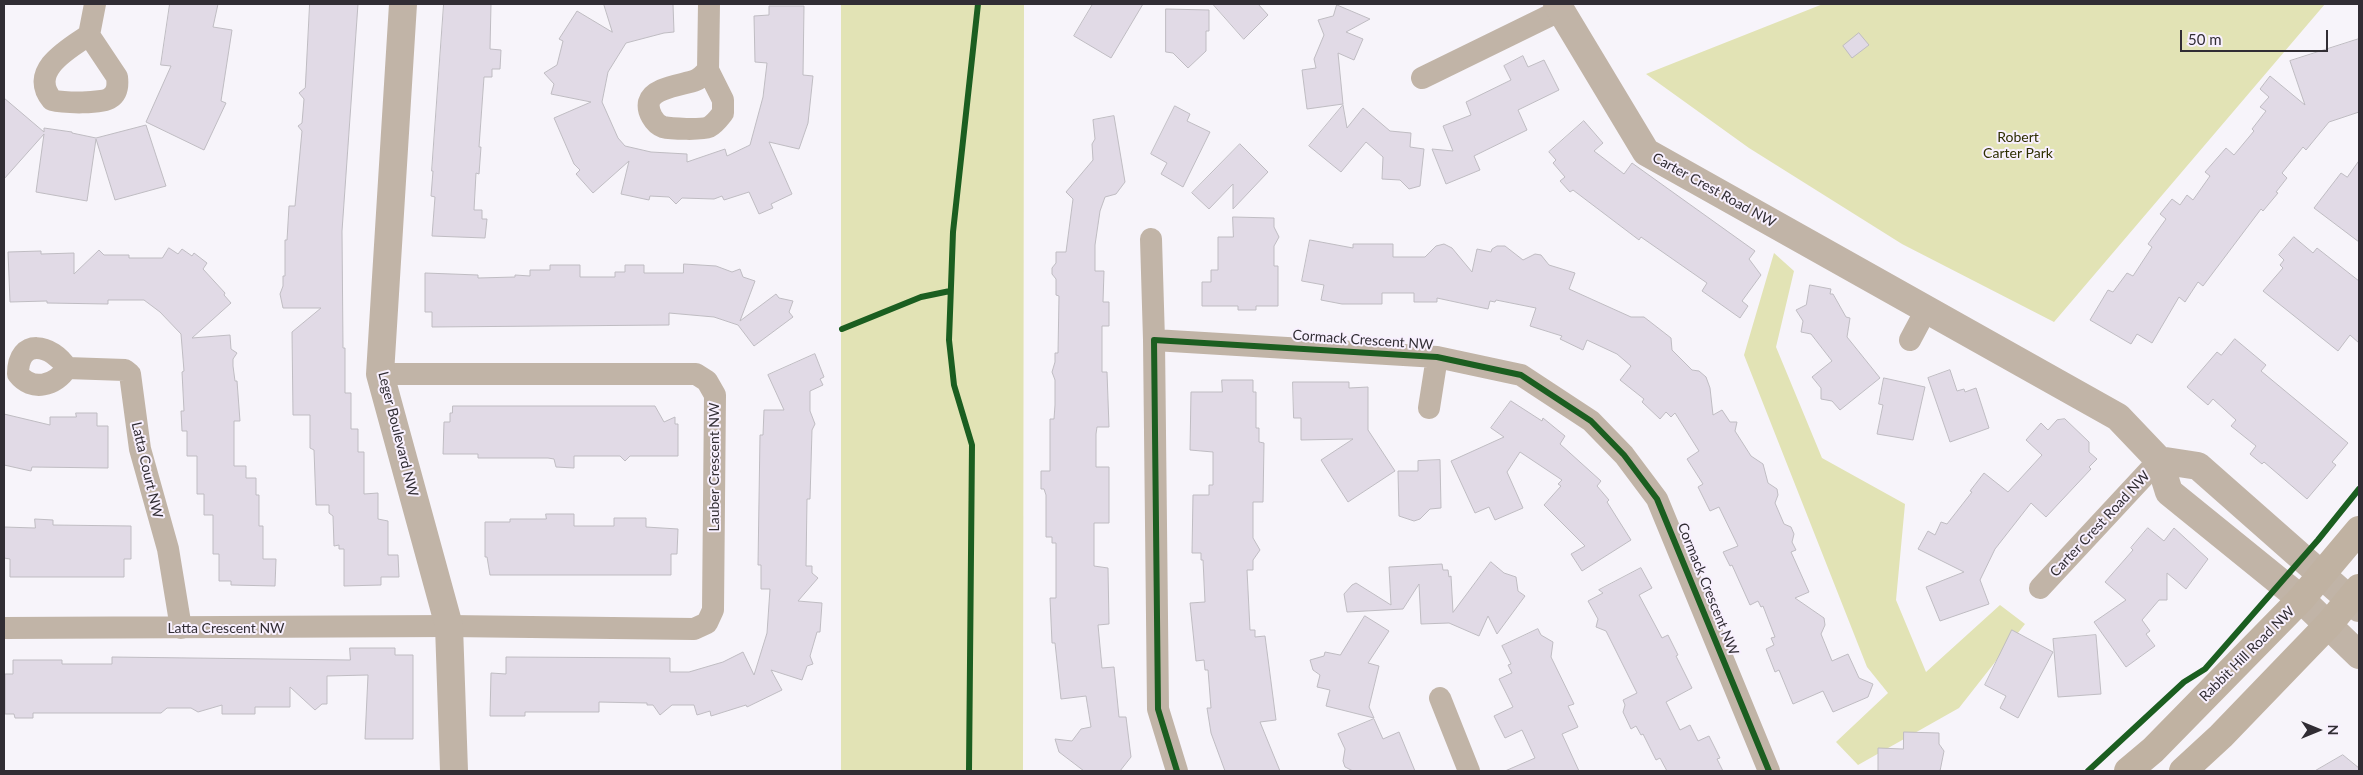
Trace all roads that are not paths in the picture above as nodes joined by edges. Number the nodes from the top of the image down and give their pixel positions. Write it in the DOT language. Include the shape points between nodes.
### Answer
graph roads {
  1 [pos="94,4"];
  2 [pos="403,4"];
  3 [pos="709,4"];
  4 [pos="1558,7"];
  5 [pos="89,35"];
  6 [pos="708,70"];
  7 [pos="1422,78"];
  8 [pos="1151,240"];
  9 [pos="1926,310"];
  10 [pos="1154,340"];
  11 [pos="1910,340"];
  12 [pos="1437,357"];
  13 [pos="67,368"];
  14 [pos="380,374"];
  15 [pos="1429,408"];
  16 [pos="2159,460"];
  17 [pos="2359,530"];
  18 [pos="2323,574"];
  19 [pos="2040,588"];
  20 [pos="2356,598"];
  21 [pos="2301,599"];
  22 [pos="2329,624"];
  23 [pos="448,626"];
  24 [pos="4,628"];
  25 [pos="181,628"];
  26 [pos="2359,655"];
  27 [pos="1440,698"];
  28 [pos="454,771"];
  29 [pos="1177,771"];
  30 [pos="1469,771"];
  31 [pos="1769,771"];
  32 [pos="2128,771"];
  33 [pos="2183,771"];
  1 -- 5 [label="street"];
  2 -- 14 [label="street, Leger Boulevard NW"];
  3 -- 6 [label="street"];
  4 -- 7 [label="street, Carter Crest Road NW"];
  4 -- 9 [label="street, Carter Crest Road NW" via="1646,152"];
  8 -- 10 [label="street"];
  9 -- 11 [label="street"];
  9 -- 16 [label="street, Carter Crest Road NW" via="2118,417"];
  10 -- 12 [label="street, Cormack Crescent NW"];
  10 -- 29 [label="street" via="1158,708"];
  12 -- 15 [label="street, Cormack Crescent NW"];
  12 -- 31 [label="street, Cormack Crescent NW" via="1521,375 1591,420 1624,455 1657,499"];
  13 -- 25 [label="street, Latta Court NW" via="125,370 130,374 140,449 168,548"];
  14 -- 23 [label="street, Leger Boulevard NW"];
  14 -- 23 [label="street, Lauber Crescent NW" via="696,374 708,381 715,395 713,610 707,623 694,629"];
  16 -- 18 [label="street, Carter Crest Road NW" via="2198,466"];
  16 -- 19 [label="street, Carter Crest Road NW"];
  16 -- 21 [label="street, Carter Crest Road NW" via="2169,492"];
  17 -- 18 [label="main road, Rabbit Hill Road NW"];
  18 -- 20 [label="street, Carter Crest Road NW"];
  18 -- 21 [label="main road, Rabbit Hill Road NW"];
  20 -- 22 [label="main road"];
  21 -- 22 [label="street, Carter Crest Road NW"];
  21 -- 32 [label="main road, Rabbit Hill Road NW" via="2153,750"];
  22 -- 26 [label="street, Carter Crest Road NW"];
  22 -- 33 [label="main road"];
  23 -- 25 [label="street, Latta Crescent NW"];
  23 -- 28 [label="street, Leger Boulevard NW"];
  24 -- 25 [label="street, Latta Crescent NW"];
  27 -- 30 [label="street"];
}
